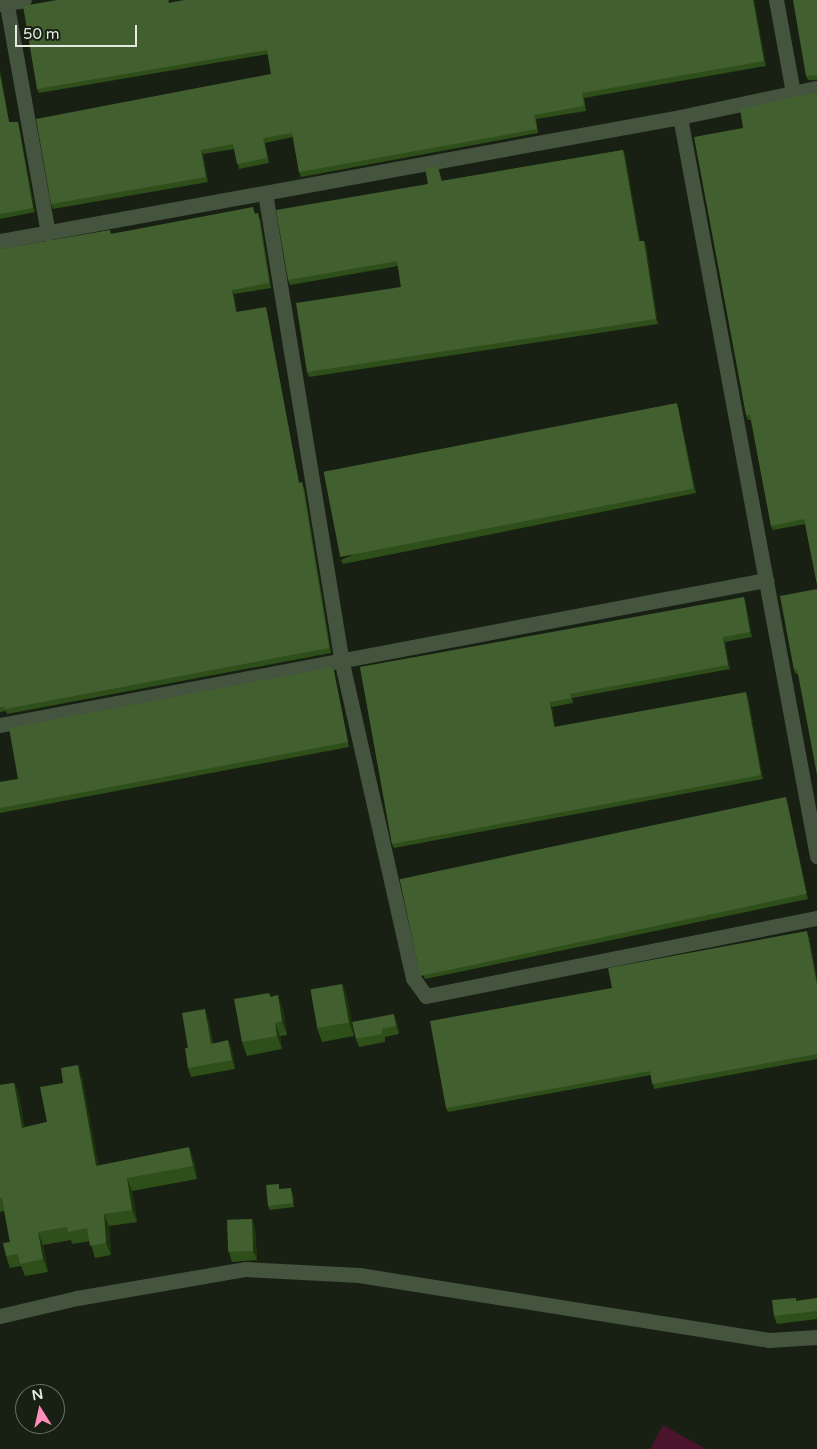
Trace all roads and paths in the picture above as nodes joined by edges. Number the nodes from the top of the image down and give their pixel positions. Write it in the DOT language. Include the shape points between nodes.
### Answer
graph roads {
  1 [pos="24,0"];
  2 [pos="776,0"];
  3 [pos="4,2"];
  4 [pos="817,88"];
  5 [pos="793,93"];
  6 [pos="680,117"];
  7 [pos="265,193"];
  8 [pos="48,232"];
  9 [pos="0,241"];
  10 [pos="766,580"];
  11 [pos="342,662"];
  12 [pos="0,725"];
  13 [pos="817,856"];
  14 [pos="817,918"];
  15 [pos="0,1316"];
  16 [pos="817,1336"];
  1 -- 3 [label="lane"];
  2 -- 5 [label="lane"];
  3 -- 8 [label="lane"];
  4 -- 5 [label="lane"];
  5 -- 6 [label="lane"];
  6 -- 7 [label="lane"];
  6 -- 10 [label="lane"];
  7 -- 8 [label="lane"];
  7 -- 11 [label="lane"];
  8 -- 9 [label="lane"];
  10 -- 11 [label="lane"];
  10 -- 13 [label="lane"];
  11 -- 12 [label="lane"];
  11 -- 14 [label="lane" via="413,978 426,996"];
  15 -- 16 [label="lane" via="76,1298 245,1269 359,1275 769,1340"];
}
